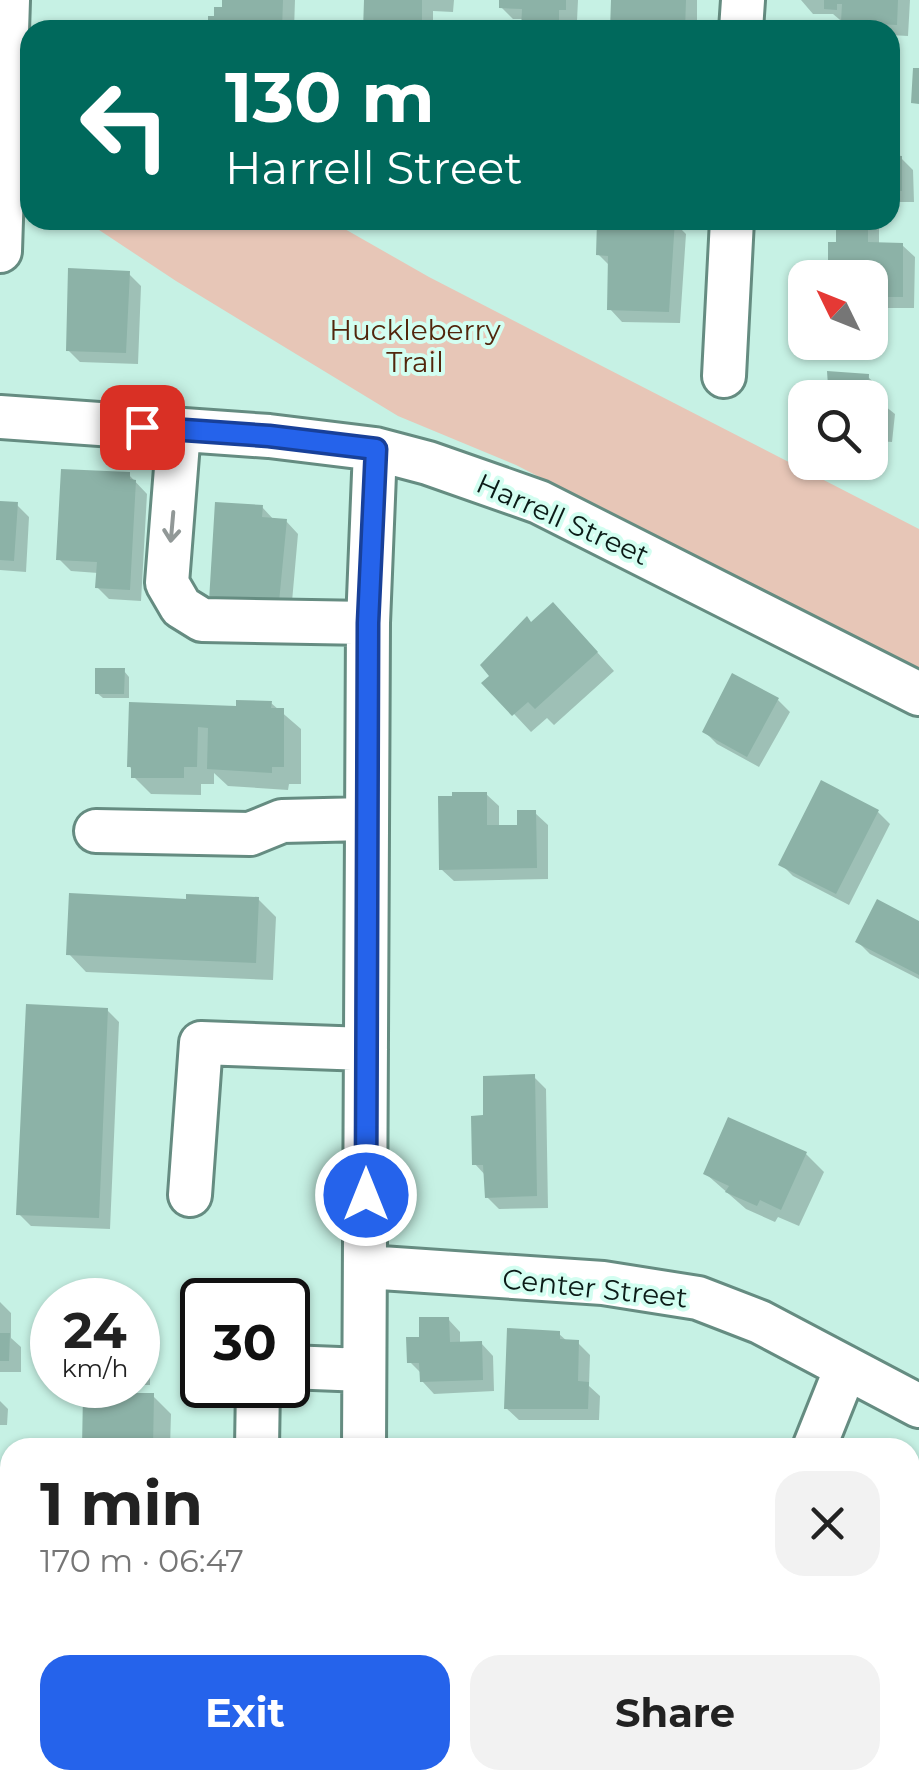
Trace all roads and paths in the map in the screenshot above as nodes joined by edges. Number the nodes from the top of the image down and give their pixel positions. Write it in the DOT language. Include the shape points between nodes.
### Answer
graph roads {
  1 [pos="8,0"];
  2 [pos="731,230"];
  3 [pos="0,251"];
  4 [pos="724,376"];
  5 [pos="0,417"];
  6 [pos="179,430"];
  7 [pos="376,449"];
  8 [pos="368,623"];
  9 [pos="919,694"];
  10 [pos="366,820"];
  11 [pos="96,831"];
  12 [pos="366,1049"];
  13 [pos="190,1195"];
  14 [pos="366,1268"];
  15 [pos="310,1368"];
  16 [pos="846,1368"];
  17 [pos="364,1370"];
  18 [pos="919,1406"];
  19 [pos="257,1408"];
  20 [pos="256,1438"];
  21 [pos="364,1438"];
  22 [pos="818,1438"];
  1 -- 3 [label="street"];
  2 -- 4 [label="street"];
  5 -- 6 [label="street, Harrell Street"];
  6 -- 7 [label="street, Harrell Street"];
  6 -- 8 [label="street, one-way" via="168,583 181,606 202,620"];
  7 -- 8 [label="street"];
  7 -- 9 [label="street, Harrell Street" via="539,502"];
  8 -- 10 [label="street"];
  10 -- 11 [label="street" via="282,821 250,834"];
  10 -- 12 [label="street"];
  12 -- 13 [label="street" via="201,1043"];
  12 -- 14 [label="street"];
  14 -- 16 [label="street, Center Street" via="603,1284 698,1298"];
  14 -- 17 [label="street"];
  15 -- 17 [label="street"];
  16 -- 18 [label="street, Center Street"];
  16 -- 22 [label="street"];
  17 -- 21 [label="street"];
  19 -- 20 [label="street"];
}
